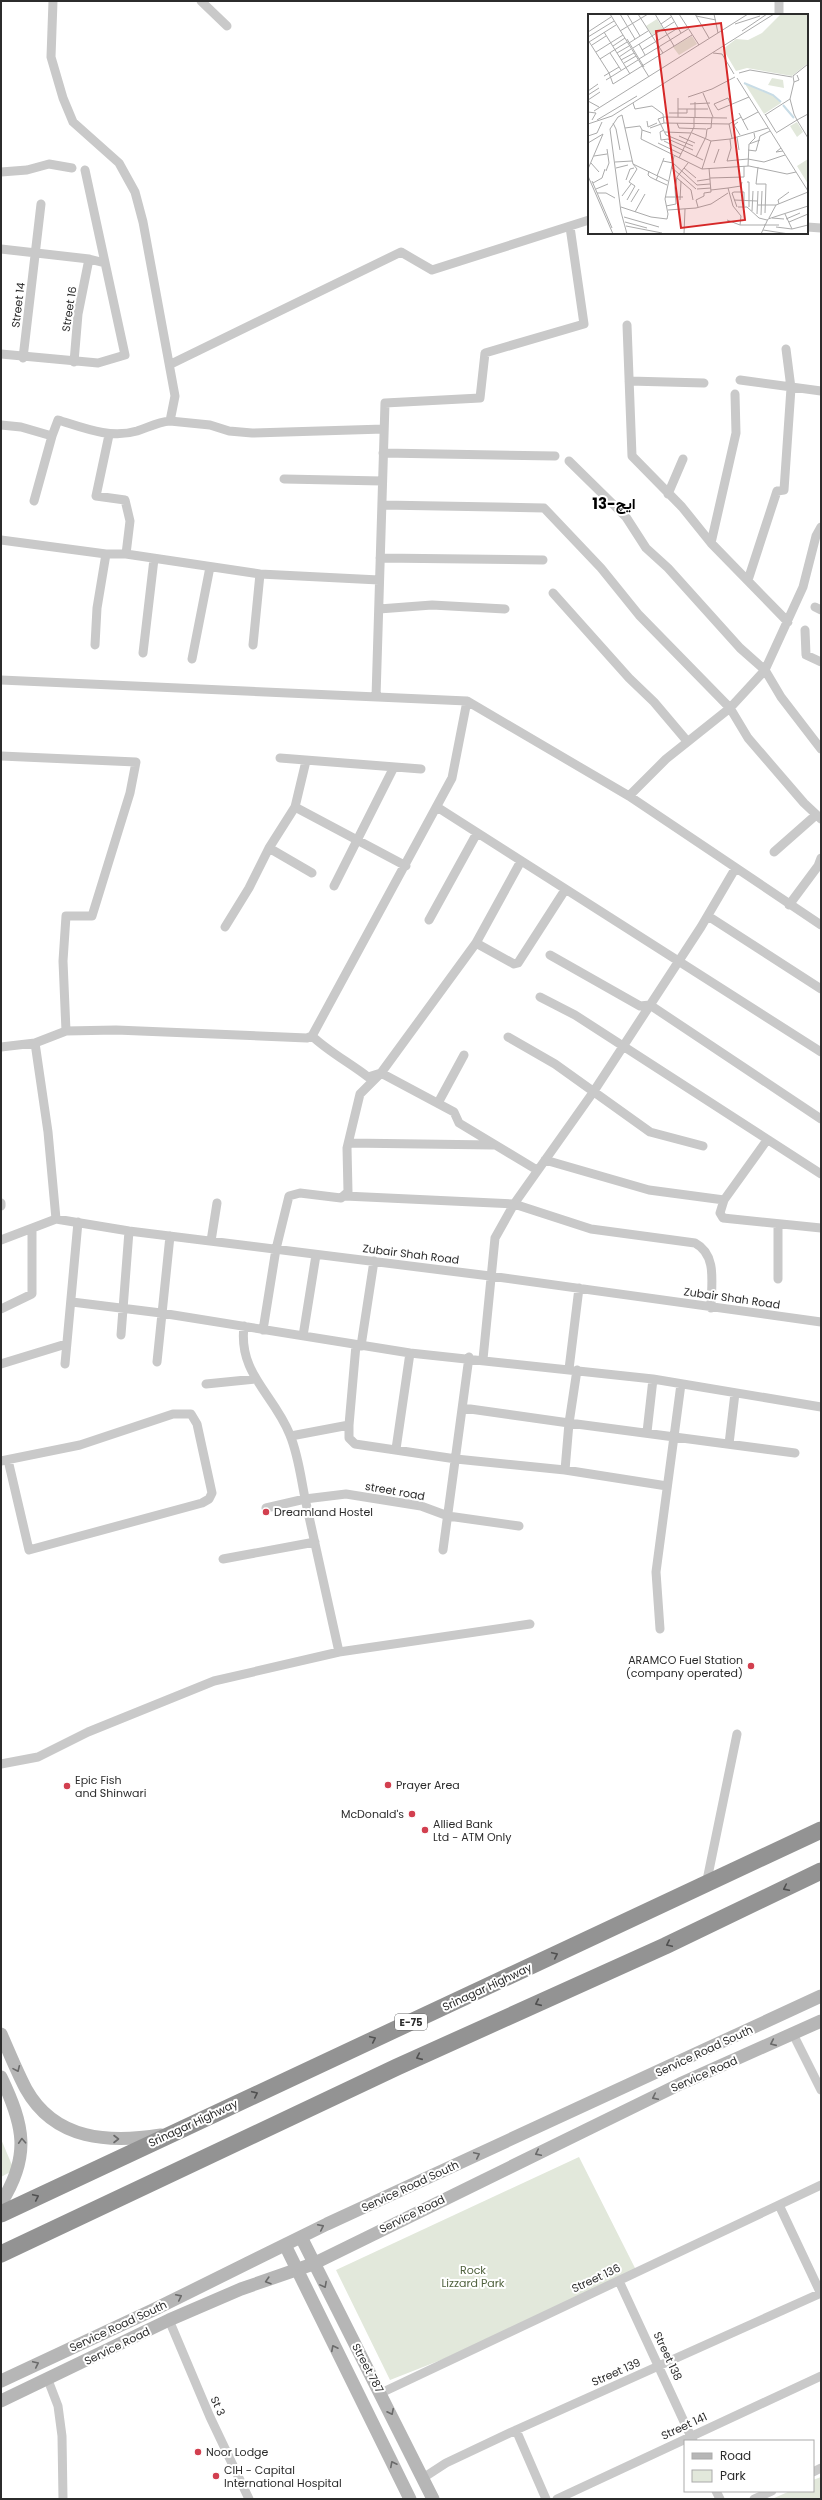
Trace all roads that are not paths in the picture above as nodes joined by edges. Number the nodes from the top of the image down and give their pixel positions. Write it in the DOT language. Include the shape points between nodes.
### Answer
graph roads {
  1 [pos="53,1"];
  2 [pos="201,1"];
  3 [pos="779,1"];
  4 [pos="779,14"];
  5 [pos="227,26"];
  6 [pos="72,168"];
  7 [pos="85,170"];
  8 [pos="1,172"];
  9 [pos="41,204"];
  10 [pos="588,220"];
  11 [pos="570,227"];
  12 [pos="808,227"];
  13 [pos="821,228"];
  14 [pos="1,249"];
  15 [pos="36,255"];
  16 [pos="89,259"];
  17 [pos="105,263"];
  18 [pos="627,325"];
  19 [pos="786,349"];
  20 [pos="1,354"];
  21 [pos="23,358"];
  22 [pos="74,362"];
  23 [pos="170,364"];
  24 [pos="740,380"];
  25 [pos="629,381"];
  26 [pos="704,383"];
  27 [pos="790,388"];
  28 [pos="821,391"];
  29 [pos="735,394"];
  30 [pos="170,421"];
  31 [pos="1,425"];
  32 [pos="384,429"];
  33 [pos="109,435"];
  34 [pos="52,436"];
  35 [pos="383,452"];
  36 [pos="555,456"];
  37 [pos="683,459"];
  38 [pos="569,461"];
  39 [pos="284,479"];
  40 [pos="382,481"];
  41 [pos="668,494"];
  42 [pos="34,501"];
  43 [pos="382,504"];
  44 [pos="821,527"];
  45 [pos="1,540"];
  46 [pos="711,543"];
  47 [pos="817,550"];
  48 [pos="106,554"];
  49 [pos="126,554"];
  50 [pos="380,558"];
  51 [pos="154,559"];
  52 [pos="543,560"];
  53 [pos="210,567"];
  54 [pos="260,574"];
  55 [pos="379,580"];
  56 [pos="748,580"];
  57 [pos="553,593"];
  58 [pos="379,609"];
  59 [pos="505,609"];
  60 [pos="788,622"];
  61 [pos="805,630"];
  62 [pos="95,645"];
  63 [pos="253,645"];
  64 [pos="143,653"];
  65 [pos="192,659"];
  66 [pos="821,662"];
  67 [pos="765,670"];
  68 [pos="1,680"];
  69 [pos="376,697"];
  70 [pos="467,701"];
  71 [pos="730,708"];
  72 [pos="687,742"];
  73 [pos="821,749"];
  74 [pos="1,756"];
  75 [pos="280,758"];
  76 [pos="306,761"];
  77 [pos="394,767"];
  78 [pos="421,769"];
  79 [pos="629,796"];
  80 [pos="295,807"];
  81 [pos="437,807"];
  82 [pos="818,817"];
  83 [pos="477,833"];
  84 [pos="357,840"];
  85 [pos="269,848"];
  86 [pos="774,852"];
  87 [pos="520,861"];
  88 [pos="820,864"];
  89 [pos="406,866"];
  90 [pos="735,869"];
  91 [pos="312,873"];
  92 [pos="334,886"];
  93 [pos="565,890"];
  94 [pos="790,905"];
  95 [pos="708,916"];
  96 [pos="429,920"];
  97 [pos="821,925"];
  98 [pos="225,927"];
  99 [pos="476,943"];
  100 [pos="550,954"];
  101 [pos="679,961"];
  102 [pos="821,989"];
  103 [pos="540,997"];
  104 [pos="650,1005"];
  105 [pos="66,1031"];
  106 [pos="312,1036"];
  107 [pos="508,1037"];
  108 [pos="35,1043"];
  109 [pos="1,1047"];
  110 [pos="622,1047"];
  111 [pos="821,1052"];
  112 [pos="464,1055"];
  113 [pos="380,1073"];
  114 [pos="594,1091"];
  115 [pos="438,1104"];
  116 [pos="821,1119"];
  117 [pos="767,1140"];
  118 [pos="349,1143"];
  119 [pos="495,1146"];
  120 [pos="703,1146"];
  121 [pos="545,1160"];
  122 [pos="537,1170"];
  123 [pos="821,1174"];
  124 [pos="345,1196"];
  125 [pos="724,1200"];
  126 [pos="217,1202"];
  127 [pos="514,1204"];
  128 [pos="56,1218"];
  129 [pos="78,1222"];
  130 [pos="778,1224"];
  131 [pos="821,1228"];
  132 [pos="32,1229"];
  133 [pos="129,1231"];
  134 [pos="170,1236"];
  135 [pos="1,1240"];
  136 [pos="211,1241"];
  137 [pos="276,1249"];
  138 [pos="316,1255"];
  139 [pos="374,1261"];
  140 [pos="490,1276"];
  141 [pos="778,1279"];
  142 [pos="580,1288"];
  143 [pos="72,1302"];
  144 [pos="123,1307"];
  145 [pos="711,1308"];
  146 [pos="1,1309"];
  147 [pos="161,1313"];
  148 [pos="821,1322"];
  149 [pos="244,1326"];
  150 [pos="263,1330"];
  151 [pos="120,1335"];
  152 [pos="303,1336"];
  153 [pos="66,1344"];
  154 [pos="359,1346"];
  155 [pos="410,1352"];
  156 [pos="469,1357"];
  157 [pos="483,1359"];
  158 [pos="157,1362"];
  159 [pos="1,1364"];
  160 [pos="65,1364"];
  161 [pos="573,1369"];
  162 [pos="256,1379"];
  163 [pos="653,1379"];
  164 [pos="206,1384"];
  165 [pos="681,1384"];
  166 [pos="735,1393"];
  167 [pos="821,1407"];
  168 [pos="463,1408"];
  169 [pos="570,1423"];
  170 [pos="349,1425"];
  171 [pos="647,1432"];
  172 [pos="291,1436"];
  173 [pos="673,1436"];
  174 [pos="729,1444"];
  175 [pos="396,1449"];
  176 [pos="795,1453"];
  177 [pos="456,1459"];
  178 [pos="5,1460"];
  179 [pos="565,1470"];
  180 [pos="667,1486"];
  181 [pos="305,1499"];
  182 [pos="266,1508"];
  183 [pos="448,1516"];
  184 [pos="519,1526"];
  185 [pos="315,1542"];
  186 [pos="443,1550"];
  187 [pos="223,1559"];
  188 [pos="530,1624"];
  189 [pos="660,1629"];
  190 [pos="339,1652"];
  191 [pos="737,1734"];
  192 [pos="1,1764"];
  193 [pos="821,1830"];
  194 [pos="821,1871"];
  195 [pos="706,1885"];
  196 [pos="821,1996"];
  197 [pos="821,2021"];
  198 [pos="1,2034"];
  199 [pos="793,2034"];
  200 [pos="1,2077"];
  201 [pos="821,2090"];
  202 [pos="170,2134"];
  203 [pos="821,2185"];
  204 [pos="1,2203"];
  205 [pos="779,2205"];
  206 [pos="1,2214"];
  207 [pos="301,2237"];
  208 [pos="285,2245"];
  209 [pos="1,2254"];
  210 [pos="313,2264"];
  211 [pos="296,2271"];
  212 [pos="619,2281"];
  213 [pos="821,2293"];
  214 [pos="153,2310"];
  215 [pos="164,2323"];
  216 [pos="121,2324"];
  217 [pos="129,2340"];
  218 [pos="659,2365"];
  219 [pos="821,2376"];
  220 [pos="48,2380"];
  221 [pos="1,2381"];
  222 [pos="382,2393"];
  223 [pos="1,2401"];
  224 [pos="516,2430"];
  225 [pos="692,2438"];
  226 [pos="684,2442"];
  227 [pos="423,2478"];
  228 [pos="770,2492"];
  229 [pos="63,2499"];
  230 [pos="249,2499"];
  231 [pos="410,2499"];
  232 [pos="433,2499"];
  233 [pos="546,2499"];
  234 [pos="557,2499"];
  235 [pos="754,2499"];
  1 -- 23 [label="street" via="51,57 63,98 73,122 119,163 135,192"];
  2 -- 5 [label="street"];
  3 -- 4 [label="street"];
  6 -- 8 [label="street" via="49,164 27,170"];
  7 -- 17 [label="street"];
  9 -- 15 [label="street, Street 14"];
  10 -- 11 [label="street"];
  11 -- 23 [label="street" via="432,270 401,252"];
  11 -- 32 [label="street" via="584,324 485,353 480,398 385,403"];
  12 -- 13 [label="street"];
  14 -- 15 [label="street"];
  15 -- 16 [label="street"];
  15 -- 21 [label="street, Street 14"];
  16 -- 17 [label="street"];
  16 -- 22 [label="street, Street 16" via="78,314"];
  17 -- 22 [label="street" via="125,355 98,364"];
  18 -- 25 [label="street"];
  19 -- 27 [label="street"];
  20 -- 21 [label="street"];
  21 -- 22 [label="street"];
  23 -- 30 [label="street" via="175,396"];
  24 -- 27 [label="street"];
  25 -- 26 [label="street"];
  25 -- 41 [label="street" via="632,456"];
  27 -- 28 [label="street"];
  27 -- 56 [label="street" via="784,490 777,491"];
  29 -- 46 [label="street" via="736,433"];
  30 -- 32 [label="street" via="210,425 229,431 252,432"];
  30 -- 33 [label="street" via="159,422 136,431"];
  31 -- 34 [label="street" via="21,427"];
  32 -- 35 [label="street"];
  33 -- 34 [label="street" via="58,420"];
  33 -- 49 [label="street" via="96,496 125,500 130,521"];
  34 -- 42 [label="street"];
  35 -- 36 [label="street"];
  35 -- 40 [label="street"];
  37 -- 41 [label="street"];
  38 -- 67 [label="street" via="626,517 646,548 668,568 740,648"];
  39 -- 40 [label="street"];
  40 -- 43 [label="street"];
  41 -- 46 [label="street"];
  43 -- 50 [label="street"];
  43 -- 71 [label="street" via="544,508 601,568 639,615"];
  44 -- 47 [label="street"];
  45 -- 48 [label="street"];
  46 -- 56 [label="street"];
  47 -- 60 [label="street"];
  48 -- 49 [label="street"];
  48 -- 62 [label="street" via="97,608"];
  49 -- 51 [label="street"];
  50 -- 52 [label="street"];
  50 -- 55 [label="street"];
  51 -- 53 [label="street"];
  51 -- 64 [label="street"];
  53 -- 54 [label="street"];
  53 -- 65 [label="street"];
  54 -- 55 [label="street"];
  54 -- 63 [label="street"];
  55 -- 58 [label="street"];
  56 -- 60 [label="street"];
  57 -- 72 [label="street" via="629,678 654,702"];
  58 -- 59 [label="street" via="432,605"];
  58 -- 69 [label="street"];
  60 -- 67 [label="street"];
  61 -- 66 [label="street" via="806,655"];
  67 -- 71 [label="street"];
  67 -- 73 [label="street" via="781,698"];
  68 -- 69 [label="street"];
  69 -- 70 [label="street"];
  70 -- 79 [label="street"];
  70 -- 81 [label="street" via="452,778"];
  71 -- 72 [label="street"];
  71 -- 82 [label="street" via="748,738"];
  72 -- 79 [label="street"];
  74 -- 105 [label="street" via="136,762 130,793 92,916 66,916 63,961"];
  75 -- 76 [label="street"];
  76 -- 77 [label="street"];
  76 -- 80 [label="street"];
  77 -- 78 [label="street"];
  77 -- 84 [label="street"];
  79 -- 90 [label="street"];
  80 -- 84 [label="street"];
  80 -- 85 [label="street"];
  81 -- 83 [label="street"];
  81 -- 89 [label="street"];
  82 -- 86 [label="street"];
  83 -- 87 [label="street"];
  83 -- 96 [label="street"];
  84 -- 89 [label="street"];
  84 -- 92 [label="street"];
  85 -- 91 [label="street"];
  85 -- 98 [label="street"];
  87 -- 93 [label="street"];
  87 -- 99 [label="street"];
  88 -- 94 [label="street"];
  89 -- 106 [label="street"];
  90 -- 94 [label="street"];
  90 -- 95 [label="street"];
  93 -- 99 [label="street" via="518,963 514,964"];
  93 -- 101 [label="street"];
  94 -- 97 [label="street"];
  95 -- 101 [label="street"];
  95 -- 102 [label="street"];
  99 -- 113 [label="street"];
  100 -- 104 [label="street" via="640,1006"];
  101 -- 104 [label="street"];
  101 -- 111 [label="street"];
  103 -- 110 [label="street"];
  104 -- 110 [label="street"];
  104 -- 116 [label="street"];
  105 -- 106 [label="street" via="116,1030 307,1038"];
  105 -- 108 [label="street"];
  106 -- 113 [label="street" via="368,1078"];
  107 -- 114 [label="street"];
  108 -- 109 [label="street"];
  108 -- 128 [label="street" via="48,1132"];
  110 -- 114 [label="street"];
  110 -- 117 [label="street"];
  112 -- 115 [label="street"];
  113 -- 115 [label="street"];
  113 -- 118 [label="street" via="360,1094"];
  114 -- 120 [label="street" via="650,1132"];
  114 -- 121 [label="street"];
  115 -- 119 [label="street" via="454,1112 459,1123"];
  117 -- 123 [label="street"];
  117 -- 125 [label="street"];
  118 -- 119 [label="street"];
  118 -- 124 [label="street" via="348,1192"];
  119 -- 122 [label="street"];
  121 -- 122 [label="street"];
  121 -- 125 [label="street" via="649,1190"];
  122 -- 127 [label="street"];
  124 -- 127 [label="street"];
  124 -- 137 [label="street" via="341,1198 300,1193 289,1196"];
  125 -- 130 [label="street" via="720,1213 723,1218"];
  126 -- 136 [label="street"];
  127 -- 140 [label="street" via="495,1238"];
  127 -- 145 [label="street" via="591,1230 695,1243 705,1248 710,1256"];
  128 -- 129 [label="street, Zubair Shah Road"];
  128 -- 132 [label="street"];
  129 -- 133 [label="street, Zubair Shah Road"];
  129 -- 143 [label="street"];
  130 -- 131 [label="street"];
  130 -- 141 [label="street"];
  132 -- 135 [label="street"];
  132 -- 146 [label="street" via="32,1294"];
  133 -- 134 [label="street, Zubair Shah Road"];
  133 -- 144 [label="street"];
  134 -- 136 [label="street, Zubair Shah Road"];
  134 -- 147 [label="street"];
  136 -- 137 [label="street, Zubair Shah Road"];
  137 -- 138 [label="street, Zubair Shah Road"];
  137 -- 150 [label="street"];
  138 -- 139 [label="street, Zubair Shah Road"];
  138 -- 152 [label="street"];
  139 -- 140 [label="street, Zubair Shah Road"];
  139 -- 154 [label="street"];
  140 -- 142 [label="street, Zubair Shah Road"];
  140 -- 157 [label="street"];
  142 -- 145 [label="street, Zubair Shah Road"];
  142 -- 161 [label="street"];
  143 -- 144 [label="street"];
  143 -- 153 [label="street"];
  144 -- 147 [label="street"];
  144 -- 151 [label="street"];
  145 -- 148 [label="street, Zubair Shah Road"];
  147 -- 149 [label="street"];
  147 -- 158 [label="street"];
  149 -- 150 [label="street"];
  149 -- 162 [label="street" via="242,1346 247,1364"];
  150 -- 152 [label="street"];
  152 -- 154 [label="street"];
  153 -- 159 [label="street"];
  153 -- 160 [label="street"];
  154 -- 155 [label="street"];
  154 -- 170 [label="street"];
  155 -- 156 [label="street"];
  155 -- 175 [label="street"];
  156 -- 157 [label="street"];
  156 -- 168 [label="street"];
  157 -- 161 [label="street"];
  161 -- 163 [label="street"];
  161 -- 169 [label="street"];
  162 -- 164 [label="street"];
  162 -- 172 [label="street" via="282,1417"];
  163 -- 165 [label="street"];
  163 -- 171 [label="street"];
  165 -- 166 [label="street"];
  165 -- 173 [label="street"];
  166 -- 167 [label="street"];
  166 -- 174 [label="street"];
  168 -- 169 [label="street"];
  168 -- 177 [label="street"];
  169 -- 171 [label="street"];
  169 -- 179 [label="street"];
  170 -- 172 [label="street"];
  170 -- 175 [label="street" via="349,1438 355,1444"];
  171 -- 173 [label="street"];
  172 -- 181 [label="street"];
  173 -- 174 [label="street"];
  173 -- 180 [label="street"];
  174 -- 176 [label="street"];
  175 -- 177 [label="street"];
  177 -- 179 [label="street"];
  177 -- 183 [label="street"];
  178 -- 178 [label="street" via="29,1550 202,1503 209,1500 212,1493 197,1424 191,1414 173,1414 80,1445"];
  179 -- 180 [label="street"];
  180 -- 189 [label="street" via="656,1572"];
  181 -- 182 [label="street, street road"];
  181 -- 183 [label="street, street road" via="346,1494 421,1506"];
  181 -- 185 [label="street"];
  183 -- 184 [label="street, street road"];
  183 -- 186 [label="street"];
  185 -- 187 [label="street"];
  185 -- 190 [label="street"];
  188 -- 190 [label="street"];
  190 -- 192 [label="street" via="214,1681 88,1732 38,1757"];
  191 -- 195 [label="street"];
  193 -- 195 [label="highway, Srinagar Highway / E-75"];
  194 -- 209 [label="highway, one-way"];
  202 -- 195 [label="highway, Srinagar Highway / E-75, one-way"];
  207 -- 196 [label="main road, Service Road South, one-way"];
  197 -- 199 [label="main road, Service Road"];
  198 -- 202 [label="main road, one-way" via="27,2090 51,2117 90,2138 118,2139"];
  199 -- 201 [label="street"];
  199 -- 210 [label="main road, Service Road, one-way" via="673,2088"];
  204 -- 200 [label="main road, one-way" via="15,2179 22,2146 18,2120"];
  206 -- 202 [label="highway, Srinagar Highway / E-75, one-way"];
  203 -- 205 [label="street, Street 136"];
  205 -- 212 [label="street, Street 136"];
  205 -- 213 [label="street"];
  207 -- 208 [label="main road, Service Road South"];
  207 -- 210 [label="main road, Street 787"];
  208 -- 211 [label="main road, Street 787"];
  214 -- 208 [label="main road, Service Road South, one-way"];
  210 -- 211 [label="main road, Service Road"];
  210 -- 222 [label="main road, Street 787, one-way"];
  211 -- 215 [label="main road, Service Road, one-way" via="241,2289"];
  231 -- 211 [label="main road, Street 787, one-way"];
  212 -- 218 [label="street, Street 138"];
  212 -- 222 [label="street, Street 136"];
  213 -- 218 [label="street, Street 139"];
  214 -- 215 [label="main road"];
  214 -- 216 [label="main road, Service Road South"];
  215 -- 217 [label="main road, Service Road"];
  215 -- 230 [label="street, St 3"];
  216 -- 217 [label="main road"];
  221 -- 216 [label="main road, Service Road South, one-way"];
  217 -- 220 [label="main road, Service Road"];
  218 -- 224 [label="street, Street 139"];
  218 -- 225 [label="street, Street 138"];
  219 -- 225 [label="street, Street 141"];
  220 -- 223 [label="main road, Service Road"];
  220 -- 229 [label="street" via="58,2406 62,2436"];
  222 -- 227 [label="main road, Street 787, one-way"];
  224 -- 227 [label="street, Street 139" via="446,2463"];
  224 -- 233 [label="street"];
  226 -- 234 [label="street, Street 141"];
  227 -- 232 [label="main road, Street 787"];
  228 -- 235 [label="street"];
}
